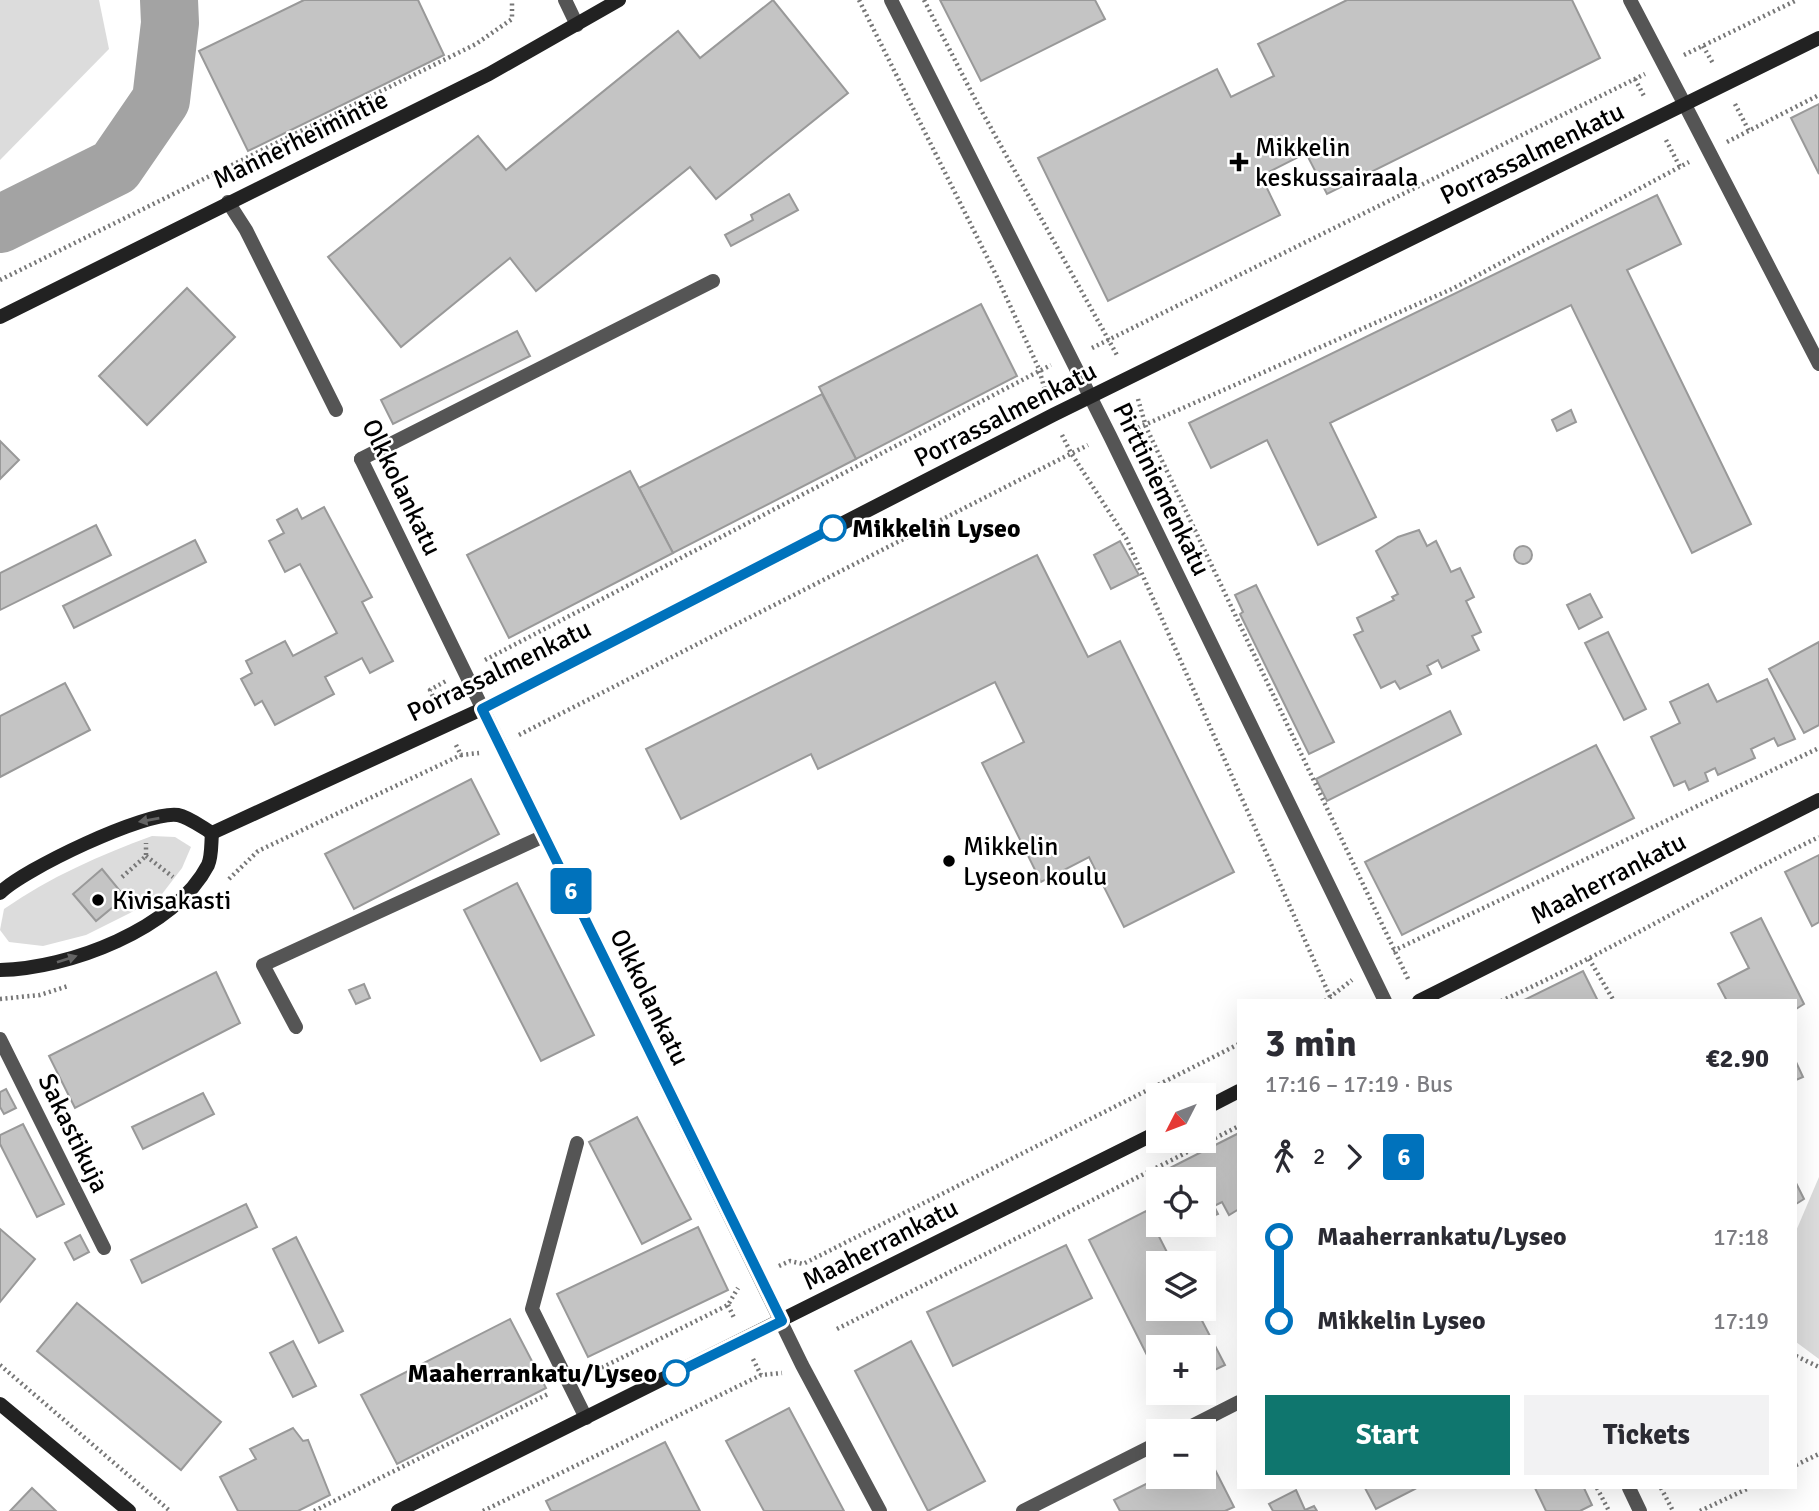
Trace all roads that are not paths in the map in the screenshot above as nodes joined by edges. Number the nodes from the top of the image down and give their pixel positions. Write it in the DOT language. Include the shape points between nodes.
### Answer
graph roads {
  1 [pos="565,0"];
  2 [pos="619,0"];
  3 [pos="891,0"];
  4 [pos="1630,0"];
  5 [pos="577,25"];
  6 [pos="1819,38"];
  7 [pos="1685,104"];
  8 [pos="228,202"];
  9 [pos="713,281"];
  10 [pos="0,317"];
  11 [pos="1819,364"];
  12 [pos="1090,397"];
  13 [pos="336,410"];
  14 [pos="482,709"];
  15 [pos="1819,800"];
  16 [pos="212,833"];
  17 [pos="544,836"];
  18 [pos="0,893"];
  19 [pos="0,970"];
  20 [pos="1416,996"];
  21 [pos="1384,999"];
  22 [pos="296,1027"];
  23 [pos="0,1039"];
  24 [pos="1237,1092"];
  25 [pos="1216,1103"];
  26 [pos="1146,1138"];
  27 [pos="577,1143"];
  28 [pos="104,1248"];
  29 [pos="782,1321"];
  30 [pos="1237,1403"];
  31 [pos="0,1404"];
  32 [pos="586,1418"];
  33 [pos="1206,1419"];
  34 [pos="1146,1449"];
  35 [pos="1629,1489"];
  36 [pos="129,1511"];
  37 [pos="398,1511"];
  38 [pos="880,1511"];
  39 [pos="1023,1511"];
  40 [pos="1640,1511"];
  1 -- 5 [label="street"];
  2 -- 5 [label="street, Mannerheimintie"];
  3 -- 12 [label="street, Pirttiniemenkatu"];
  4 -- 7 [label="street"];
  5 -- 8 [label="street, Mannerheimintie" via="489,74"];
  6 -- 7 [label="street, Porrassalmenkatu"];
  7 -- 11 [label="street"];
  7 -- 12 [label="street, Porrassalmenkatu"];
  8 -- 10 [label="street, Mannerheimintie"];
  8 -- 13 [label="street, Olkkolankatu"];
  9 -- 14 [label="street, Olkkolankatu" via="361,459"];
  12 -- 14 [label="street, Porrassalmenkatu"];
  12 -- 21 [label="street, Pirttiniemenkatu"];
  14 -- 16 [label="street, Porrassalmenkatu"];
  14 -- 17 [label="street, Olkkolankatu"];
  15 -- 20 [label="street, Maaherrankatu"];
  16 -- 18 [label="street, one-way" via="179,815 138,822 28,871"];
  19 -- 16 [label="street, one-way" via="66,961 142,928 189,894 210,863"];
  17 -- 22 [label="street" via="263,965"];
  17 -- 29 [label="street, Olkkolankatu"];
  23 -- 28 [label="street, Sakastikuja"];
  24 -- 25 [label="street"];
  26 -- 29 [label="street, Maaherrankatu"];
  27 -- 32 [label="street" via="532,1309"];
  29 -- 32 [label="street, Maaherrankatu"];
  29 -- 38 [label="street, Olkkolankatu"];
  30 -- 33 [label="street"];
  31 -- 36 [label="street"];
  32 -- 37 [label="street, Maaherrankatu"];
  34 -- 39 [label="street"];
  35 -- 40 [label="street"];
}
